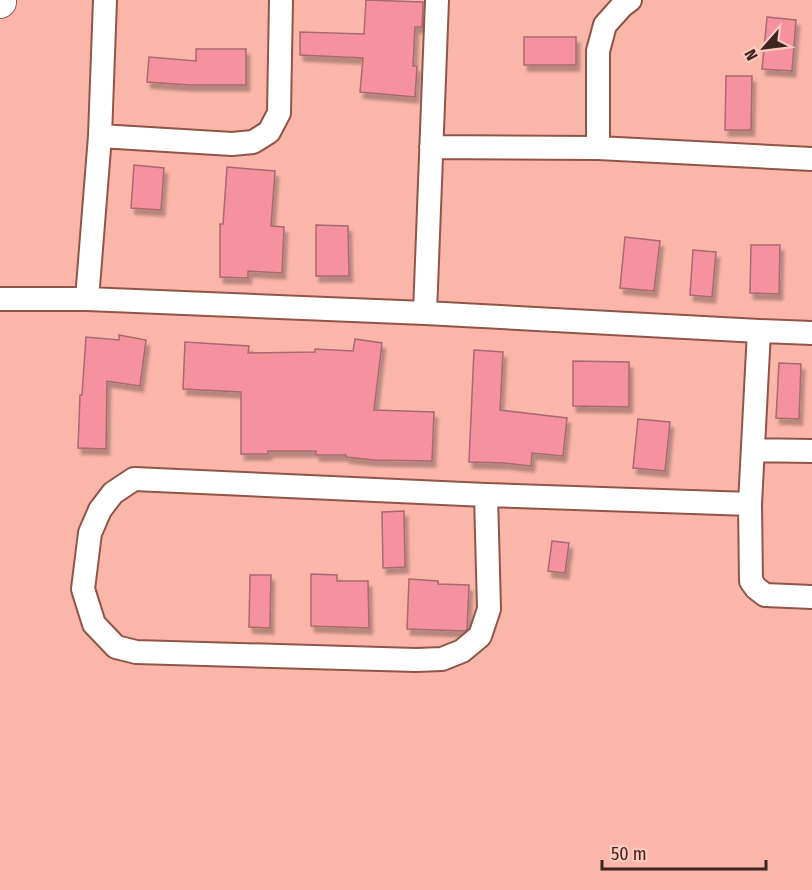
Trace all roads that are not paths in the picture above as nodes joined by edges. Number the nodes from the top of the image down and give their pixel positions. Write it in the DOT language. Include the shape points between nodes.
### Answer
graph roads {
  1 [pos="105,0"];
  2 [pos="281,0"];
  3 [pos="437,0"];
  4 [pos="630,0"];
  5 [pos="100,136"];
  6 [pos="431,147"];
  7 [pos="598,148"];
  8 [pos="812,159"];
  9 [pos="87,298"];
  10 [pos="0,299"];
  11 [pos="425,313"];
  12 [pos="759,331"];
  13 [pos="812,333"];
  14 [pos="753,450"];
  15 [pos="812,451"];
  16 [pos="486,495"];
  17 [pos="750,504"];
  18 [pos="812,597"];
  1 -- 5 [label="street"];
  2 -- 5 [label="street" via="279,113 269,132 253,142 232,144"];
  3 -- 6 [label="street"];
  4 -- 7 [label="street" via="606,25 598,51"];
  5 -- 9 [label="street"];
  6 -- 7 [label="street"];
  6 -- 11 [label="street"];
  7 -- 8 [label="street"];
  9 -- 10 [label="street"];
  9 -- 11 [label="street"];
  11 -- 12 [label="street"];
  12 -- 13 [label="street"];
  12 -- 14 [label="street"];
  14 -- 15 [label="street"];
  14 -- 17 [label="street"];
  16 -- 16 [label="street" via="134,479 113,493 100,510 90,533 83,589 94,624 116,647 136,652 442,659 462,651 480,636 489,609"];
  16 -- 17 [label="street"];
  17 -- 18 [label="street" via="751,581 765,595"];
}
